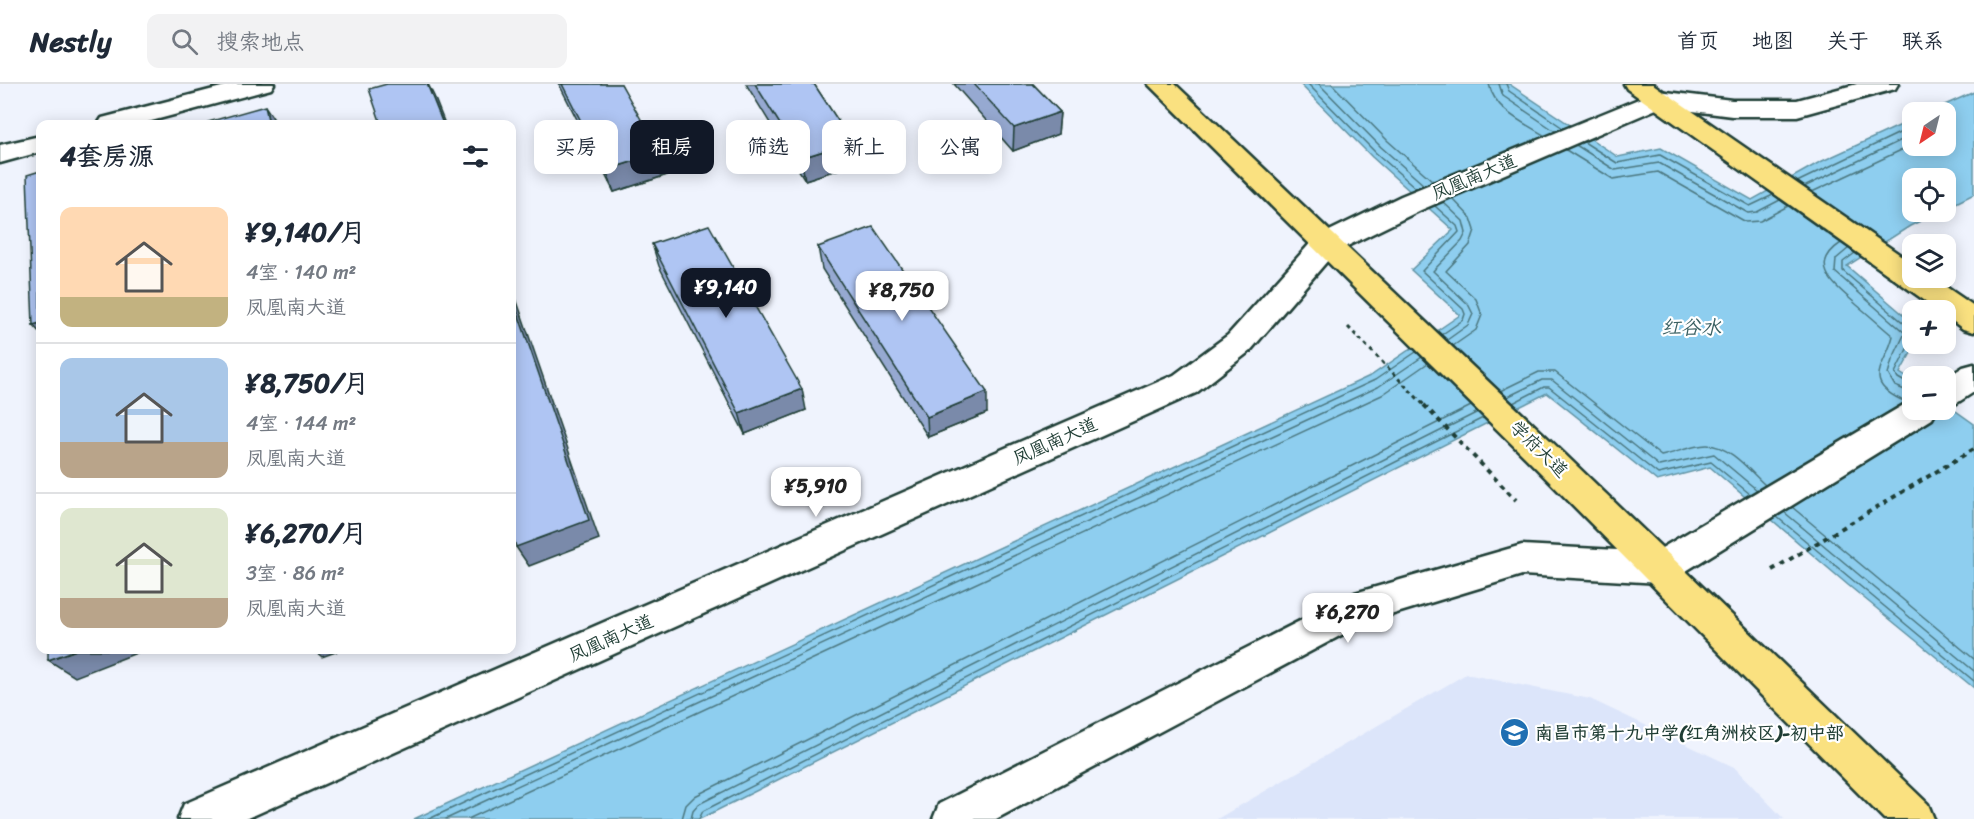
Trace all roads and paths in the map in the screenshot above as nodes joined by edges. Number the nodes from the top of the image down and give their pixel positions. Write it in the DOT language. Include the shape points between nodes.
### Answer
graph roads {
  1 [pos="261,84"];
  2 [pos="1160,84"];
  3 [pos="1636,84"];
  4 [pos="1886,84"];
  5 [pos="1658,99"];
  6 [pos="126,120"];
  7 [pos="36,145"];
  8 [pos="0,154"];
  9 [pos="1325,245"];
  10 [pos="1902,270"];
  11 [pos="1928,288"];
  12 [pos="1974,321"];
  13 [pos="1348,327"];
  14 [pos="1905,420"];
  15 [pos="1974,449"];
  16 [pos="1516,500"];
  17 [pos="1660,568"];
  18 [pos="1772,570"];
  19 [pos="199,819"];
  20 [pos="954,819"];
  21 [pos="1913,819"];
  1 -- 6 [label="main road"];
  2 -- 9 [label="main road, 学府大道"];
  3 -- 5 [label="main road"];
  4 -- 5 [label="main road" via="1797,108 1732,108"];
  5 -- 9 [label="main road, 凤凰南大道" via="1411,203"];
  5 -- 10 [label="main road"];
  7 -- 8 [label="main road"];
  9 -- 17 [label="main road, 学府大道"];
  9 -- 19 [label="main road, 凤凰南大道" via="1239,343 1185,384"];
  11 -- 12 [label="main road"];
  13 -- 16 [label="path"];
  14 -- 17 [label="main road"];
  15 -- 18 [label="path"];
  17 -- 20 [label="main road" via="1521,560 1355,609"];
  17 -- 21 [label="main road, 学府大道"];
}
